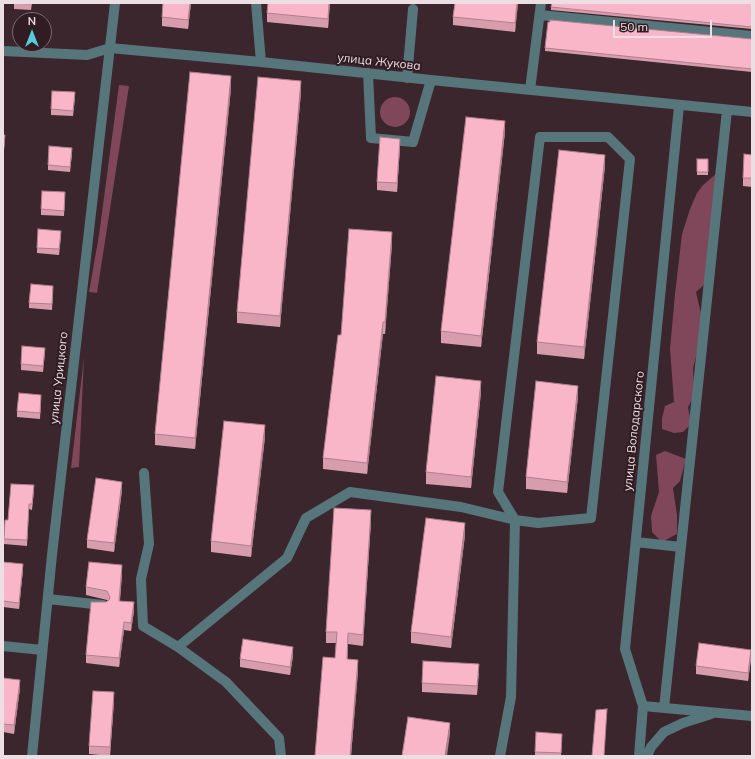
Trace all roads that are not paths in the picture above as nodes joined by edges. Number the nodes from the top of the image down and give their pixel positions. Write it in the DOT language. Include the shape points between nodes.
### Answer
graph roads {
  1 [pos="115,3"];
  2 [pos="255,3"];
  3 [pos="541,3"];
  4 [pos="414,9"];
  5 [pos="540,15"];
  6 [pos="752,36"];
  7 [pos="110,48"];
  8 [pos="3,51"];
  9 [pos="261,62"];
  10 [pos="368,73"];
  11 [pos="407,78"];
  12 [pos="431,80"];
  13 [pos="530,90"];
  14 [pos="679,106"];
  15 [pos="727,110"];
  16 [pos="752,112"];
  17 [pos="144,473"];
  18 [pos="515,520"];
  19 [pos="636,542"];
  20 [pos="681,547"];
  21 [pos="48,599"];
  22 [pos="104,605"];
  23 [pos="3,646"];
  24 [pos="178,647"];
  25 [pos="42,650"];
  26 [pos="643,706"];
  27 [pos="664,708"];
  28 [pos="714,712"];
  29 [pos="752,716"];
  30 [pos="32,756"];
  31 [pos="281,756"];
  32 [pos="500,756"];
  33 [pos="639,756"];
  34 [pos="647,756"];
  1 -- 7 [label="street, улица Урицкого"];
  2 -- 9 [label="street"];
  3 -- 5 [label="street"];
  4 -- 11 [label="street"];
  5 -- 6 [label="street"];
  5 -- 13 [label="street"];
  7 -- 8 [label="street, улица Жукова" via="88,55"];
  7 -- 9 [label="street, улица Жукова"];
  7 -- 21 [label="street, улица Урицкого"];
  9 -- 10 [label="street, улица Жукова"];
  10 -- 11 [label="street, улица Жукова"];
  10 -- 12 [label="street" via="371,138 413,142"];
  11 -- 12 [label="street, улица Жукова"];
  12 -- 13 [label="street, улица Жукова"];
  13 -- 14 [label="street, улица Жукова"];
  14 -- 15 [label="street, улица Жукова"];
  14 -- 19 [label="street, улица Володарского"];
  15 -- 16 [label="street, улица Жукова"];
  15 -- 20 [label="street"];
  17 -- 24 [label="street" via="149,544 141,579 143,626"];
  18 -- 18 [label="street" via="498,492 540,137 608,137 630,159 591,518 538,523"];
  18 -- 24 [label="street" via="461,507 350,492 306,518 287,558"];
  18 -- 32 [label="street" via="512,697"];
  19 -- 20 [label="street"];
  19 -- 26 [label="street, улица Володарского" via="625,650"];
  20 -- 27 [label="street"];
  21 -- 22 [label="street"];
  21 -- 25 [label="street, улица Урицкого"];
  23 -- 25 [label="street"];
  24 -- 31 [label="street" via="226,682 279,738"];
  25 -- 30 [label="street, улица Урицкого"];
  26 -- 27 [label="street"];
  26 -- 33 [label="street, улица Володарского"];
  27 -- 28 [label="street"];
  28 -- 29 [label="street"];
  28 -- 34 [label="street" via="664,732"];
}
